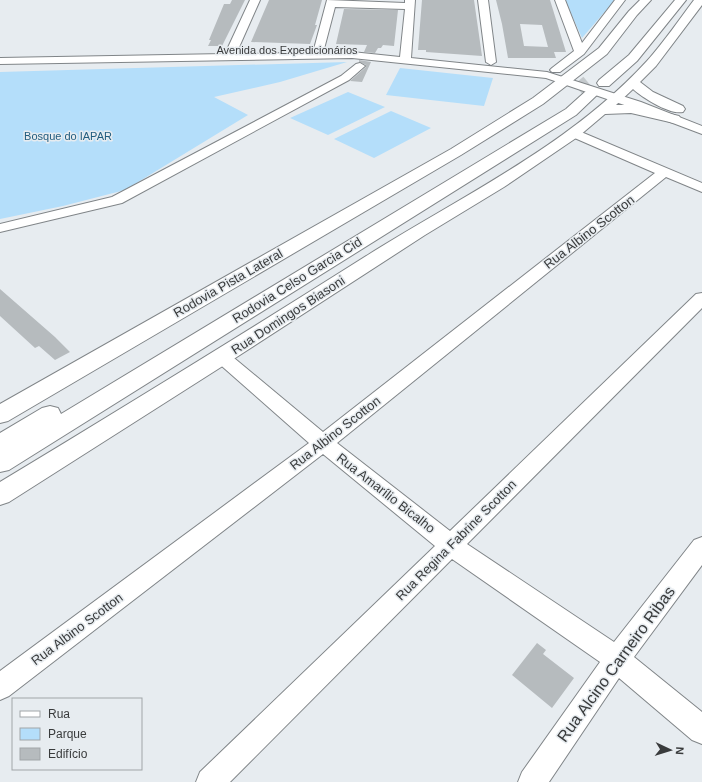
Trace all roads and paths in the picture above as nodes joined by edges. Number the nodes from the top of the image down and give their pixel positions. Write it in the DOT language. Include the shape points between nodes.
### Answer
graph roads {
  1 [pos="255,0"];
  2 [pos="482,0"];
  3 [pos="560,0"];
  4 [pos="620,0"];
  5 [pos="646,0"];
  6 [pos="666,0"];
  7 [pos="681,0"];
  8 [pos="700,0"];
  9 [pos="331,2"];
  10 [pos="409,3"];
  11 [pos="656,11"];
  12 [pos="319,49"];
  13 [pos="612,49"];
  14 [pos="580,52"];
  15 [pos="231,53"];
  16 [pos="0,56"];
  17 [pos="405,57"];
  18 [pos="376,58"];
  19 [pos="0,61"];
  20 [pos="491,62"];
  21 [pos="600,68"];
  22 [pos="551,73"];
  23 [pos="345,78"];
  24 [pos="633,82"];
  25 [pos="575,89"];
  26 [pos="619,95"];
  27 [pos="538,101"];
  28 [pos="601,110"];
  29 [pos="679,116"];
  30 [pos="702,121"];
  31 [pos="702,130"];
  32 [pos="574,132"];
  33 [pos="664,172"];
  34 [pos="702,188"];
  35 [pos="0,228"];
  36 [pos="702,298"];
  37 [pos="222,357"];
  38 [pos="0,415"];
  39 [pos="323,443"];
  40 [pos="0,444"];
  41 [pos="0,463"];
  42 [pos="0,495"];
  43 [pos="451,545"];
  44 [pos="702,547"];
  45 [pos="617,659"];
  46 [pos="0,687"];
  47 [pos="702,730"];
  48 [pos="210,782"];
  49 [pos="532,782"];
  1 -- 15 [label="street"];
  2 -- 20 [label="street"];
  3 -- 14 [label="street"];
  4 -- 14 [label="street"];
  5 -- 13 [label="main road" via="633,13"];
  6 -- 11 [label="main road"];
  7 -- 25 [label="main road, Rodovia Celso Garcia Cid" via="633,58"];
  8 -- 24 [label="main road" via="652,63"];
  9 -- 10 [label="street"];
  9 -- 12 [label="street"];
  10 -- 17 [label="street"];
  12 -- 15 [label="street, Avenida dos Expedicionários"];
  12 -- 17 [label="street, Avenida dos Expedicionários" via="356,49"];
  13 -- 21 [label="main road"];
  13 -- 25 [label="main road, Rodovia Celso Garcia Cid"];
  14 -- 22 [label="street"];
  15 -- 16 [label="street, Avenida dos Expedicionários"];
  15 -- 18 [label="street, Avenida dos Expedicionários" via="352,55"];
  15 -- 19 [label="street, Avenida dos Expedicionários"];
  17 -- 18 [label="street, Avenida dos Expedicionários"];
  17 -- 20 [label="street, Avenida dos Expedicionários"];
  17 -- 22 [label="street, Avenida dos Expedicionários"];
  18 -- 23 [label="street" via="361,65"];
  18 -- 23 [label="street" via="363,73"];
  20 -- 22 [label="street, Avenida dos Expedicionários"];
  22 -- 25 [label="main road"];
  22 -- 25 [label="street, Avenida dos Expedicionários"];
  23 -- 35 [label="street" via="117,200"];
  24 -- 26 [label="main road"];
  24 -- 29 [label="main road" via="650,96 679,109"];
  25 -- 26 [label="street, Avenida dos Expedicionários"];
  25 -- 27 [label="main road, Rodovia Celso Garcia Cid"];
  25 -- 40 [label="main road, Rodovia Celso Garcia Cid" via="553,110"];
  25 -- 41 [label="main road, Rodovia Celso Garcia Cid" via="571,112"];
  26 -- 28 [label="main road"];
  26 -- 29 [label="street, Avenida dos Expedicionários"];
  27 -- 38 [label="main road, Rodovia Pista Lateral" via="456,152"];
  28 -- 29 [label="main road" via="622,109"];
  28 -- 32 [label="main road"];
  29 -- 30 [label="street"];
  29 -- 31 [label="street"];
  32 -- 33 [label="street"];
  32 -- 37 [label="main road, Rua Domingos Biasoni" via="498,184 419,231"];
  33 -- 34 [label="street"];
  33 -- 39 [label="street, Rua Albino Scotton"];
  36 -- 43 [label="street, Rua Regina Fabrine Scotton"];
  37 -- 39 [label="street, Rua Amarílio Bicalho"];
  37 -- 42 [label="main road, Rua Domingos Biasoni"];
  39 -- 43 [label="street, Rua Amarílio Bicalho"];
  39 -- 46 [label="street, Rua Albino Scotton"];
  43 -- 45 [label="street, Rua Amarílio Bicalho"];
  43 -- 48 [label="street, Rua Regina Fabrine Scotton"];
  44 -- 45 [label="street, Rua Alcino Carneiro Ribas"];
  45 -- 47 [label="street, Rua Amarílio Bicalho"];
  45 -- 49 [label="street, Rua Alcino Carneiro Ribas"];
}
